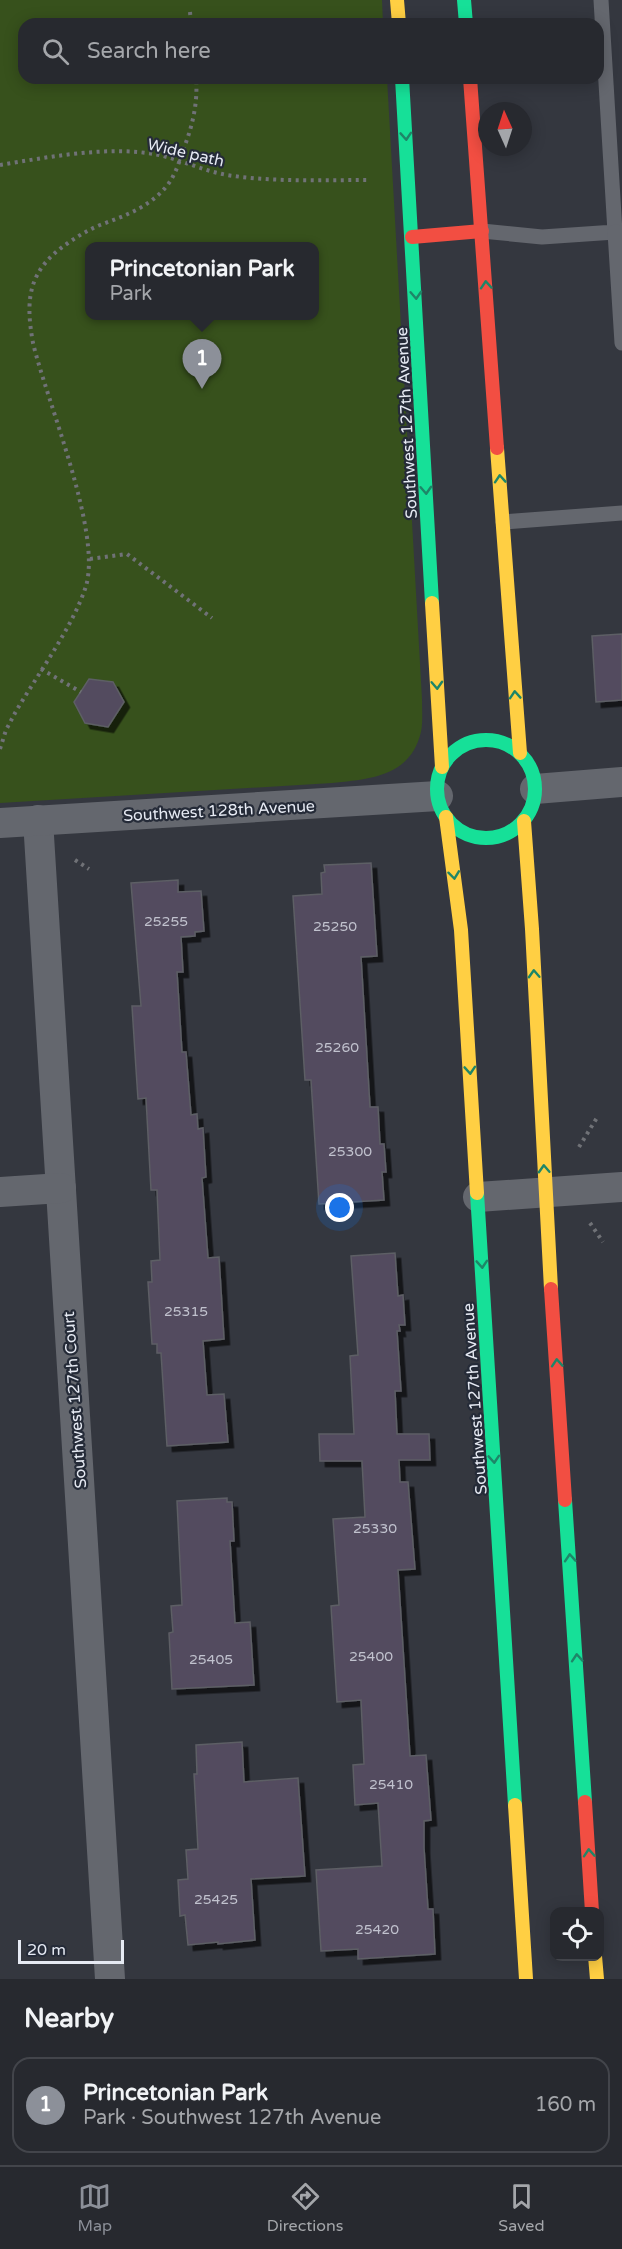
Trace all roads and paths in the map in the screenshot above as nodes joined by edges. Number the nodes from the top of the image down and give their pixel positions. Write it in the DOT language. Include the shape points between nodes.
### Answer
graph roads {
  1 [pos="397,0"];
  2 [pos="464,0"];
  3 [pos="600,0"];
  4 [pos="190,12"];
  5 [pos="190,18"];
  6 [pos="398,18"];
  7 [pos="466,18"];
  8 [pos="602,18"];
  9 [pos="604,34"];
  10 [pos="196,84"];
  11 [pos="402,84"];
  12 [pos="470,84"];
  13 [pos="616,137"];
  14 [pos="179,161"];
  15 [pos="0,165"];
  16 [pos="367,180"];
  17 [pos="482,231"];
  18 [pos="619,233"];
  19 [pos="412,237"];
  20 [pos="622,343"];
  21 [pos="622,513"];
  22 [pos="503,522"];
  23 [pos="90,559"];
  24 [pos="212,618"];
  25 [pos="41,669"];
  26 [pos="81,692"];
  27 [pos="0,749"];
  28 [pos="520,753"];
  29 [pos="442,767"];
  30 [pos="622,782"];
  31 [pos="536,789"];
  32 [pos="442,807"];
  33 [pos="38,820"];
  34 [pos="524,821"];
  35 [pos="0,823"];
  36 [pos="74,860"];
  37 [pos="89,869"];
  38 [pos="598,1116"];
  39 [pos="577,1150"];
  40 [pos="622,1187"];
  41 [pos="61,1188"];
  42 [pos="0,1192"];
  43 [pos="545,1192"];
  44 [pos="478,1197"];
  45 [pos="590,1223"];
  46 [pos="603,1242"];
  47 [pos="592,1907"];
  48 [pos="595,1961"];
  49 [pos="110,1979"];
  50 [pos="526,1979"];
  51 [pos="597,1979"];
  1 -- 6 [label="street"];
  2 -- 7 [label="street"];
  3 -- 8 [label="lane"];
  4 -- 5 [label="path"];
  9 -- 13 [label="lane"];
  10 -- 14 [label="path" via="192,126"];
  11 -- 19 [label="street, Southwest 127th Avenue, one-way"];
  12 -- 17 [label="street"];
  13 -- 18 [label="lane"];
  14 -- 15 [label="path, Wide path" via="159,155 109,153"];
  14 -- 16 [label="path, Wide path" via="232,176"];
  14 -- 23 [label="path" via="171,181 143,207 97,226 56,251 43,264 30,290 33,343 76,487"];
  17 -- 18 [label="lane" via="542,237"];
  17 -- 19 [label="street"];
  22 -- 17 [label="street, one-way"];
  18 -- 20 [label="lane"];
  19 -- 29 [label="street, Southwest 127th Avenue, one-way"];
  21 -- 22 [label="lane"];
  28 -- 22 [label="street, one-way"];
  23 -- 24 [label="path" via="127,554"];
  23 -- 25 [label="path" via="77,609"];
  25 -- 26 [label="path"];
  25 -- 27 [label="path" via="6,730"];
  28 -- 29 [label="street" via="492,740 477,741 463,746"];
  28 -- 31 [label="street" via="529,765"];
  29 -- 32 [label="street" via="438,782"];
  30 -- 31 [label="street"];
  31 -- 34 [label="street"];
  32 -- 33 [label="street, Southwest 128th Avenue"];
  32 -- 34 [label="street" via="463,832 478,837 509,832"];
  32 -- 44 [label="street, Southwest 127th Avenue, one-way" via="461,930"];
  33 -- 35 [label="street, Southwest 128th Avenue"];
  33 -- 41 [label="street, Southwest 127th Court"];
  43 -- 34 [label="street, one-way"];
  36 -- 37 [label="path"];
  38 -- 39 [label="path"];
  40 -- 43 [label="street"];
  41 -- 42 [label="street"];
  41 -- 49 [label="street, Southwest 127th Court"];
  43 -- 44 [label="street"];
  47 -- 43 [label="street, one-way"];
  44 -- 50 [label="street, Southwest 127th Avenue, one-way"];
  45 -- 46 [label="path"];
  48 -- 51 [label="street"];
}
